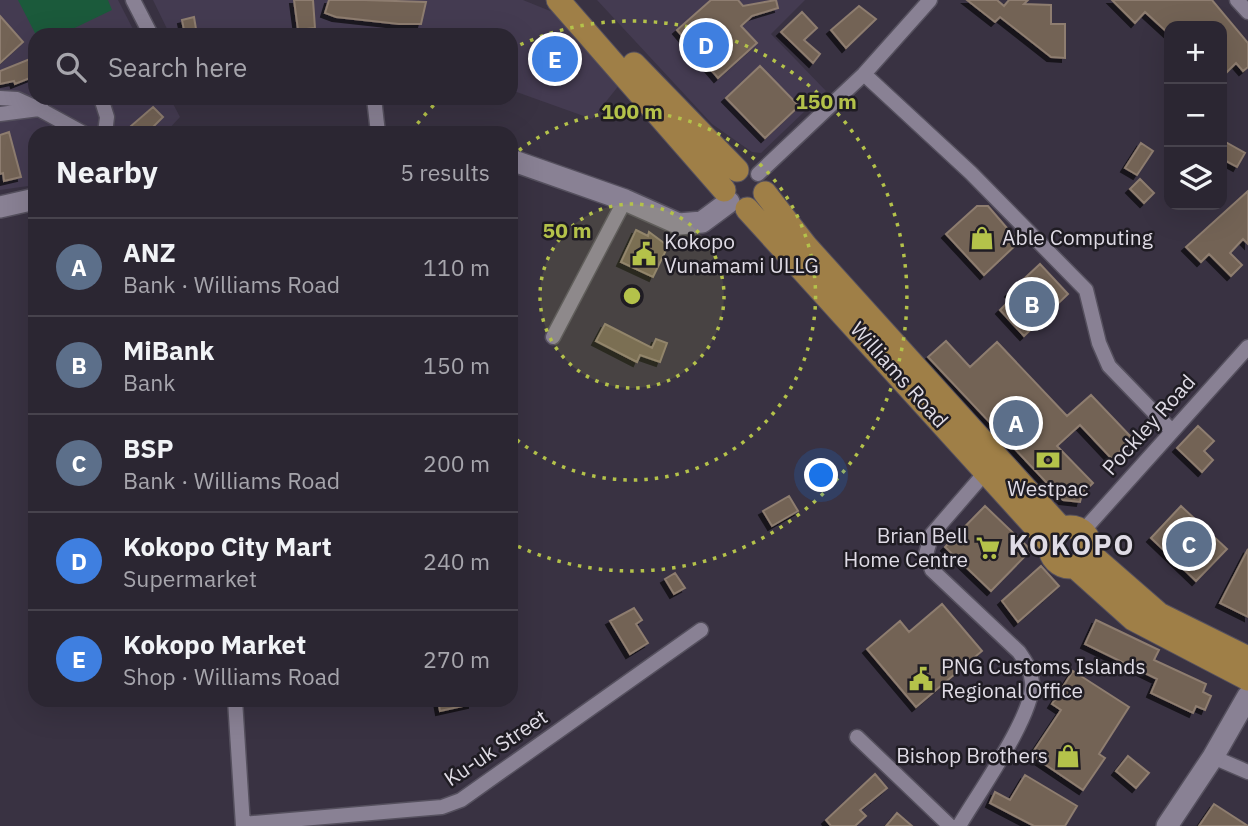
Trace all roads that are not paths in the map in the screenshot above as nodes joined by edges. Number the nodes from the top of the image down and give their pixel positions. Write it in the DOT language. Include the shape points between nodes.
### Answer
graph roads {
  1 [pos="133,0"];
  2 [pos="558,0"];
  3 [pos="575,0"];
  4 [pos="930,0"];
  5 [pos="1237,0"];
  6 [pos="1248,12"];
  7 [pos="147,28"];
  8 [pos="864,74"];
  9 [pos="0,98"];
  10 [pos="28,101"];
  11 [pos="34,105"];
  12 [pos="44,105"];
  13 [pos="103,105"];
  14 [pos="375,105"];
  15 [pos="0,114"];
  16 [pos="73,126"];
  17 [pos="106,126"];
  18 [pos="377,126"];
  19 [pos="518,162"];
  20 [pos="753,179"];
  21 [pos="625,200"];
  22 [pos="733,200"];
  23 [pos="28,201"];
  24 [pos="0,207"];
  25 [pos="553,337"];
  26 [pos="1248,347"];
  27 [pos="1171,430"];
  28 [pos="992,465"];
  29 [pos="1072,544"];
  30 [pos="701,630"];
  31 [pos="1248,658"];
  32 [pos="1248,679"];
  33 [pos="1248,696"];
  34 [pos="235,707"];
  35 [pos="857,737"];
  36 [pos="1213,757"];
  37 [pos="1248,772"];
  38 [pos="243,825"];
  39 [pos="950,826"];
  40 [pos="959,826"];
  41 [pos="1167,826"];
  1 -- 7 [label="street"];
  2 -- 22 [label="main road, Williams Road"];
  3 -- 20 [label="main road, Williams Road"];
  4 -- 8 [label="street"];
  5 -- 6 [label="street"];
  8 -- 20 [label="street"];
  8 -- 27 [label="street" via="971,173 1086,290 1109,366"];
  9 -- 10 [label="street"];
  11 -- 15 [label="street"];
  12 -- 16 [label="street"];
  13 -- 17 [label="street"];
  14 -- 18 [label="street"];
  19 -- 21 [label="street"];
  20 -- 22 [label="main road" via="726,182"];
  20 -- 22 [label="main road" via="761,201"];
  20 -- 28 [label="main road, Williams Road"];
  21 -- 22 [label="street" via="688,225 702,222"];
  21 -- 25 [label="street"];
  22 -- 28 [label="main road, Williams Road"];
  23 -- 24 [label="street"];
  26 -- 27 [label="street, Pockley Road"];
  27 -- 29 [label="street, Pockley Road"];
  28 -- 29 [label="main road, Williams Road"];
  28 -- 40 [label="street" via="932,534 926,554 932,570 1019,652 1033,683 1027,712"];
  29 -- 31 [label="main road, Williams Road" via="1159,614"];
  29 -- 32 [label="main road, Williams Road" via="1133,619"];
  30 -- 38 [label="street, Ku-uk Street" via="461,800 442,807"];
  33 -- 36 [label="street"];
  34 -- 38 [label="street"];
  35 -- 39 [label="street"];
  36 -- 37 [label="street"];
  36 -- 41 [label="street"];
}
